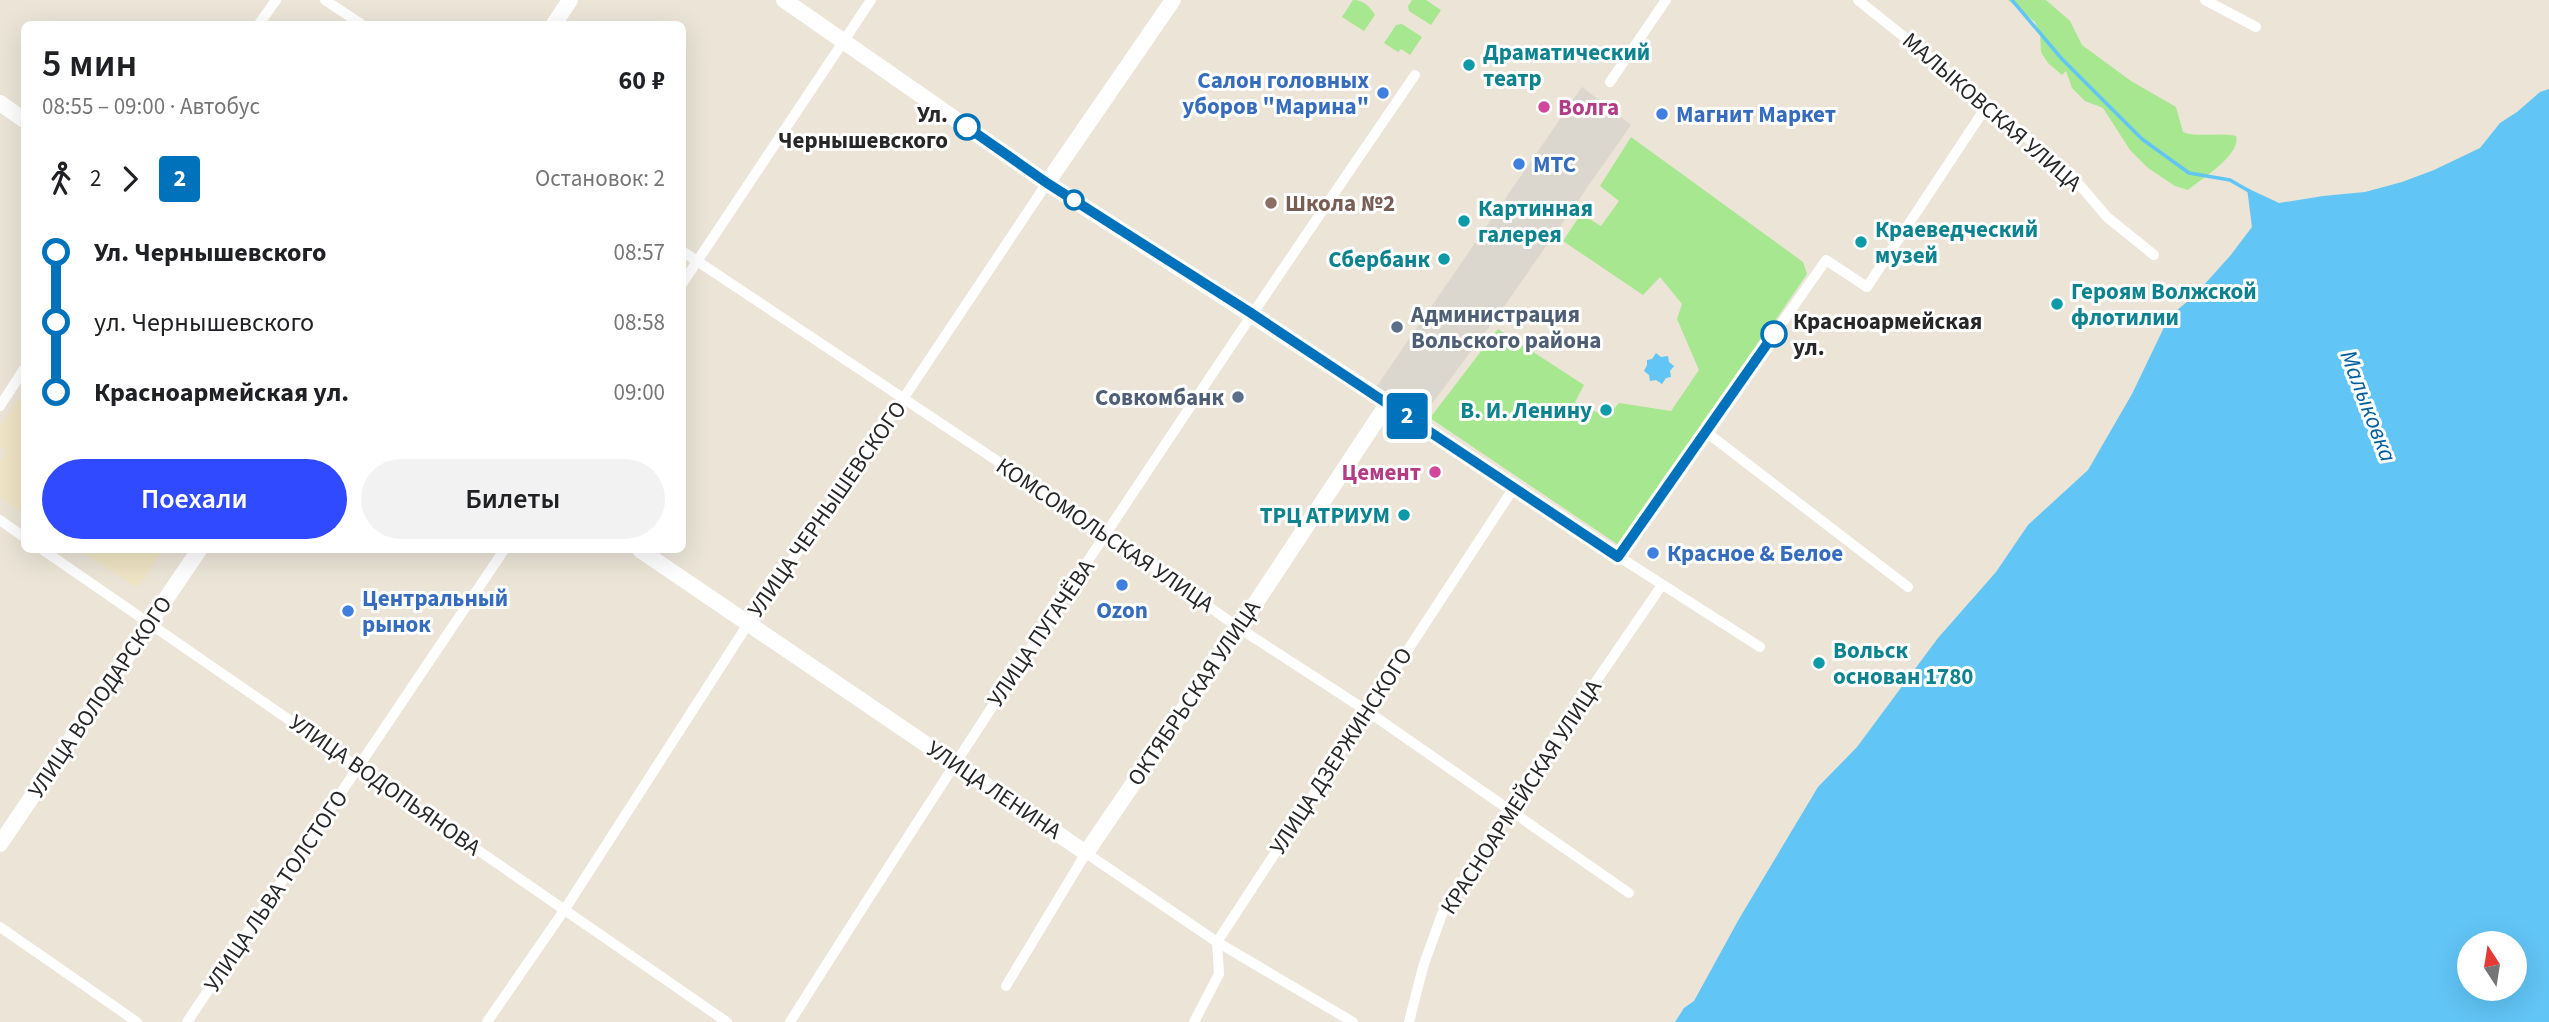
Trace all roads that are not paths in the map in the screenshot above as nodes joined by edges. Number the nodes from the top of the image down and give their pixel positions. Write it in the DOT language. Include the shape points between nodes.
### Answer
graph roads {
  1 [pos="276,0"];
  2 [pos="325,0"];
  3 [pos="570,0"];
  4 [pos="784,0"];
  5 [pos="871,0"];
  6 [pos="1173,0"];
  7 [pos="1666,0"];
  8 [pos="1858,0"];
  9 [pos="2205,0"];
  10 [pos="261,21"];
  11 [pos="356,21"];
  12 [pos="556,21"];
  13 [pos="2256,27"];
  14 [pos="844,41"];
  15 [pos="1415,75"];
  16 [pos="1610,82"];
  17 [pos="0,103"];
  18 [pos="1988,104"];
  19 [pos="21,118"];
  20 [pos="1047,183"];
  21 [pos="686,254"];
  22 [pos="2154,255"];
  23 [pos="698,261"];
  24 [pos="686,278"];
  25 [pos="1251,313"];
  26 [pos="21,374"];
  27 [pos="903,399"];
  28 [pos="1388,403"];
  29 [pos="0,406"];
  30 [pos="1706,432"];
  31 [pos="1513,489"];
  32 [pos="0,520"];
  33 [pos="1107,534"];
  34 [pos="21,535"];
  35 [pos="47,553"];
  36 [pos="197,553"];
  37 [pos="502,553"];
  38 [pos="644,553"];
  39 [pos="1618,557"];
  40 [pos="1662,585"];
  41 [pos="1908,587"];
  42 [pos="150,623"];
  43 [pos="748,624"];
  44 [pos="1239,628"];
  45 [pos="1760,647"];
  46 [pos="1367,711"];
  47 [pos="954,763"];
  48 [pos="359,767"];
  49 [pos="1508,810"];
  50 [pos="0,844"];
  51 [pos="1086,853"];
  52 [pos="1629,893"];
  53 [pos="565,909"];
  54 [pos="0,928"];
  55 [pos="1217,942"];
  56 [pos="1006,986"];
  57 [pos="137,1022"];
  58 [pos="187,1022"];
  59 [pos="488,1022"];
  60 [pos="727,1022"];
  61 [pos="790,1022"];
  62 [pos="1194,1022"];
  63 [pos="1353,1022"];
  64 [pos="1409,1022"];
  1 -- 10 [label="street"];
  2 -- 11 [label="street"];
  3 -- 12 [label="street"];
  4 -- 14 [label="street"];
  5 -- 14 [label="street"];
  6 -- 20 [label="street, УЛИЦА ЧЕРНЫШЕВСКОГО"];
  7 -- 16 [label="street"];
  8 -- 18 [label="street, МАЛЫКОВСКАЯ УЛИЦА"];
  9 -- 13 [label="street"];
  14 -- 20 [label="street"];
  14 -- 23 [label="street"];
  15 -- 25 [label="street, УЛИЦА ПУГАЧЁВА"];
  17 -- 19 [label="street"];
  18 -- 22 [label="street, МАЛЫКОВСКАЯ УЛИЦА"];
  18 -- 30 [label="street" via="1867,287 1826,260"];
  20 -- 25 [label="street"];
  20 -- 27 [label="street, УЛИЦА ЧЕРНЫШЕВСКОГО"];
  21 -- 23 [label="street, КОМСОМОЛЬСКАЯ УЛИЦА"];
  23 -- 24 [label="street"];
  23 -- 27 [label="street, КОМСОМОЛЬСКАЯ УЛИЦА"];
  25 -- 28 [label="street"];
  25 -- 33 [label="street, УЛИЦА ПУГАЧЁВА"];
  26 -- 29 [label="street"];
  27 -- 33 [label="street, КОМСОМОЛЬСКАЯ УЛИЦА"];
  27 -- 43 [label="street, УЛИЦА ЧЕРНЫШЕВСКОГО"];
  28 -- 31 [label="street"];
  28 -- 44 [label="street, ОКТЯБРЬСКАЯ УЛИЦА"];
  30 -- 39 [label="street"];
  30 -- 41 [label="street"];
  31 -- 39 [label="street"];
  31 -- 46 [label="street, УЛИЦА ДЗЕРЖИНСКОГО"];
  32 -- 34 [label="street"];
  33 -- 44 [label="street, КОМСОМОЛЬСКАЯ УЛИЦА"];
  33 -- 47 [label="street, УЛИЦА ПУГАЧЁВА"];
  35 -- 42 [label="street, УЛИЦА ВОДОПЬЯНОВА"];
  36 -- 42 [label="street, УЛИЦА ВОЛОДАРСКОГО"];
  37 -- 48 [label="street, УЛИЦА ЛЬВА ТОЛСТОГО"];
  38 -- 43 [label="street, УЛИЦА ЛЕНИНА"];
  39 -- 40 [label="street"];
  40 -- 45 [label="street"];
  40 -- 49 [label="street, КРАСНОАРМЕЙСКАЯ УЛИЦА"];
  42 -- 48 [label="street, УЛИЦА ВОДОПЬЯНОВА"];
  42 -- 50 [label="street, УЛИЦА ВОЛОДАРСКОГО"];
  43 -- 47 [label="street, УЛИЦА ЛЕНИНА"];
  43 -- 53 [label="street, УЛИЦА ЧЕРНЫШЕВСКОГО"];
  44 -- 46 [label="street, КОМСОМОЛЬСКАЯ УЛИЦА"];
  44 -- 51 [label="street, ОКТЯБРЬСКАЯ УЛИЦА"];
  46 -- 49 [label="street, КОМСОМОЛЬСКАЯ УЛИЦА"];
  46 -- 55 [label="street, УЛИЦА ДЗЕРЖИНСКОГО"];
  47 -- 51 [label="street, УЛИЦА ЛЕНИНА"];
  47 -- 61 [label="street, УЛИЦА ПУГАЧЁВА"];
  48 -- 53 [label="street, УЛИЦА ВОДОПЬЯНОВА"];
  48 -- 58 [label="street, УЛИЦА ЛЬВА ТОЛСТОГО"];
  49 -- 52 [label="street, КОМСОМОЛЬСКАЯ УЛИЦА"];
  49 -- 64 [label="street, КРАСНОАРМЕЙСКАЯ УЛИЦА" via="1442,914"];
  51 -- 55 [label="street, УЛИЦА ЛЕНИНА"];
  51 -- 56 [label="street, ОКТЯБРЬСКАЯ УЛИЦА"];
  53 -- 59 [label="street, УЛИЦА ЧЕРНЫШЕВСКОГО"];
  53 -- 60 [label="street, УЛИЦА ВОДОПЬЯНОВА"];
  54 -- 57 [label="street"];
  55 -- 62 [label="street" via="1219,974"];
  55 -- 63 [label="street, УЛИЦА ЛЕНИНА"];
}
